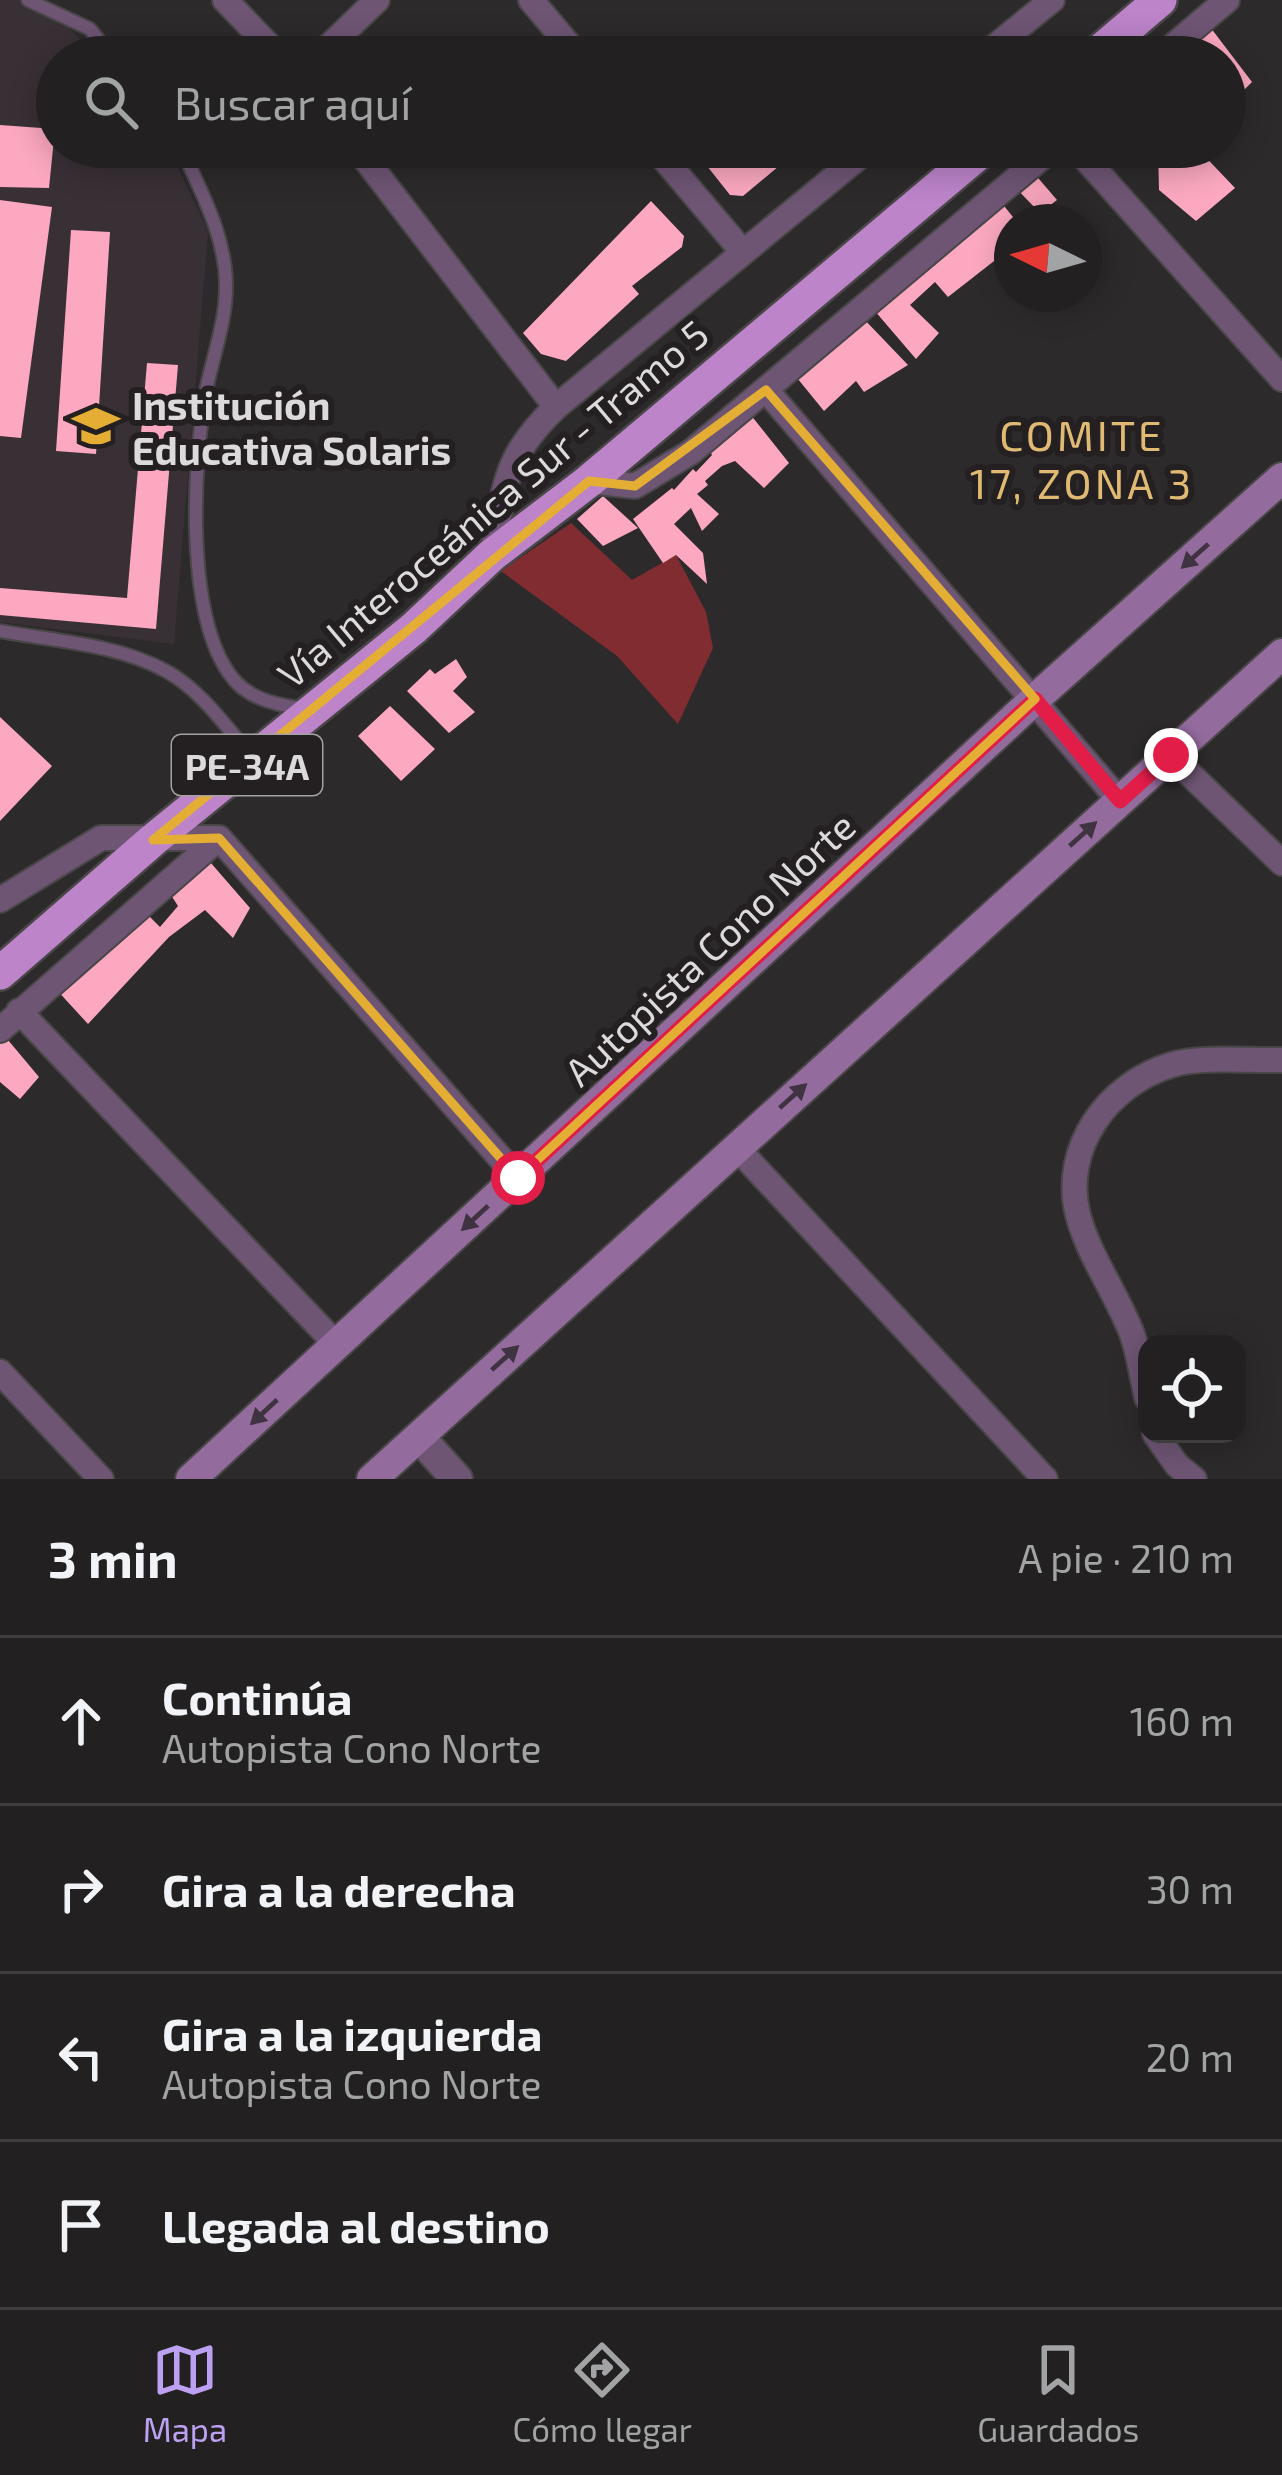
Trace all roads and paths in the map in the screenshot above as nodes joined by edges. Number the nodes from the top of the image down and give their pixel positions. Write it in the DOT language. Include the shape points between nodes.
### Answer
graph roads {
  1 [pos="28,0"];
  2 [pos="225,0"];
  3 [pos="377,0"];
  4 [pos="531,0"];
  5 [pos="1160,0"];
  6 [pos="1227,0"];
  7 [pos="1048,1"];
  8 [pos="96,36"];
  9 [pos="260,36"];
  10 [pos="340,36"];
  11 [pos="561,36"];
  12 [pos="1007,36"];
  13 [pos="1118,36"];
  14 [pos="1185,36"];
  15 [pos="191,168"];
  16 [pos="372,168"];
  17 [pos="673,168"];
  18 [pos="845,168"];
  19 [pos="961,168"];
  20 [pos="1029,168"];
  21 [pos="1094,168"];
  22 [pos="742,251"];
  23 [pos="1282,379"];
  24 [pos="766,390"];
  25 [pos="556,407"];
  26 [pos="1282,478"];
  27 [pos="589,481"];
  28 [pos="493,555"];
  29 [pos="0,631"];
  30 [pos="1282,654"];
  31 [pos="1035,699"];
  32 [pos="310,709"];
  33 [pos="1171,755"];
  34 [pos="254,759"];
  35 [pos="1120,801"];
  36 [pos="219,838"];
  37 [pos="152,840"];
  38 [pos="1282,863"];
  39 [pos="0,900"];
  40 [pos="0,974"];
  41 [pos="19,1011"];
  42 [pos="0,1030"];
  43 [pos="1282,1060"];
  44 [pos="736,1148"];
  45 [pos="518,1178"];
  46 [pos="337,1346"];
  47 [pos="1138,1359"];
  48 [pos="0,1372"];
  49 [pos="419,1437"];
  50 [pos="1160,1443"];
  51 [pos="1178,1474"];
  52 [pos="101,1479"];
  53 [pos="191,1479"];
  54 [pos="372,1479"];
  55 [pos="457,1479"];
  56 [pos="1045,1479"];
  1 -- 8 [label="lane"];
  2 -- 9 [label="street"];
  3 -- 10 [label="street"];
  4 -- 11 [label="street"];
  5 -- 13 [label="highway"];
  6 -- 14 [label="street"];
  7 -- 12 [label="street"];
  15 -- 32 [label="lane" via="215,220 226,284 206,388 194,528 206,612 233,680 265,701"];
  16 -- 25 [label="street"];
  17 -- 22 [label="street"];
  18 -- 22 [label="street"];
  19 -- 27 [label="highway, Vía Interoceánica Sur - Tramo 5 / PE-34A"];
  20 -- 24 [label="street"];
  21 -- 23 [label="street"];
  22 -- 25 [label="street"];
  24 -- 27 [label="street" via="635,486"];
  24 -- 31 [label="street"];
  25 -- 28 [label="street" via="524,438 510,467"];
  26 -- 31 [label="main road, Autopista Cono Norte, one-way"];
  27 -- 28 [label="highway, Vía Interoceánica Sur - Tramo 5 / PE-34A"];
  28 -- 32 [label="highway, Vía Interoceánica Sur - Tramo 5 / PE-34A"];
  29 -- 34 [label="lane" via="112,651 168,671"];
  30 -- 33 [label="main road"];
  31 -- 35 [label="street"];
  31 -- 45 [label="main road, Autopista Cono Norte"];
  32 -- 34 [label="highway, Vía Interoceánica Sur - Tramo 5 / PE-34A"];
  33 -- 35 [label="main road"];
  33 -- 38 [label="street"];
  34 -- 37 [label="highway, Vía Interoceánica Sur - Tramo 5 / PE-34A"];
  44 -- 35 [label="main road, one-way"];
  36 -- 37 [label="street"];
  36 -- 41 [label="street"];
  36 -- 45 [label="street"];
  37 -- 39 [label="street" via="101,838"];
  37 -- 40 [label="highway, Vía Interoceánica Sur - Tramo 5 / PE-34A"];
  41 -- 42 [label="street"];
  41 -- 46 [label="street"];
  43 -- 47 [label="street" via="1175,1063 1129,1082 1085,1140 1073,1178 1078,1217"];
  49 -- 44 [label="main road, one-way"];
  44 -- 56 [label="street"];
  45 -- 46 [label="main road, Autopista Cono Norte, one-way"];
  46 -- 53 [label="main road, Autopista Cono Norte, one-way"];
  48 -- 52 [label="street"];
  49 -- 54 [label="main road"];
  49 -- 55 [label="street"];
  50 -- 51 [label="street"];
}
